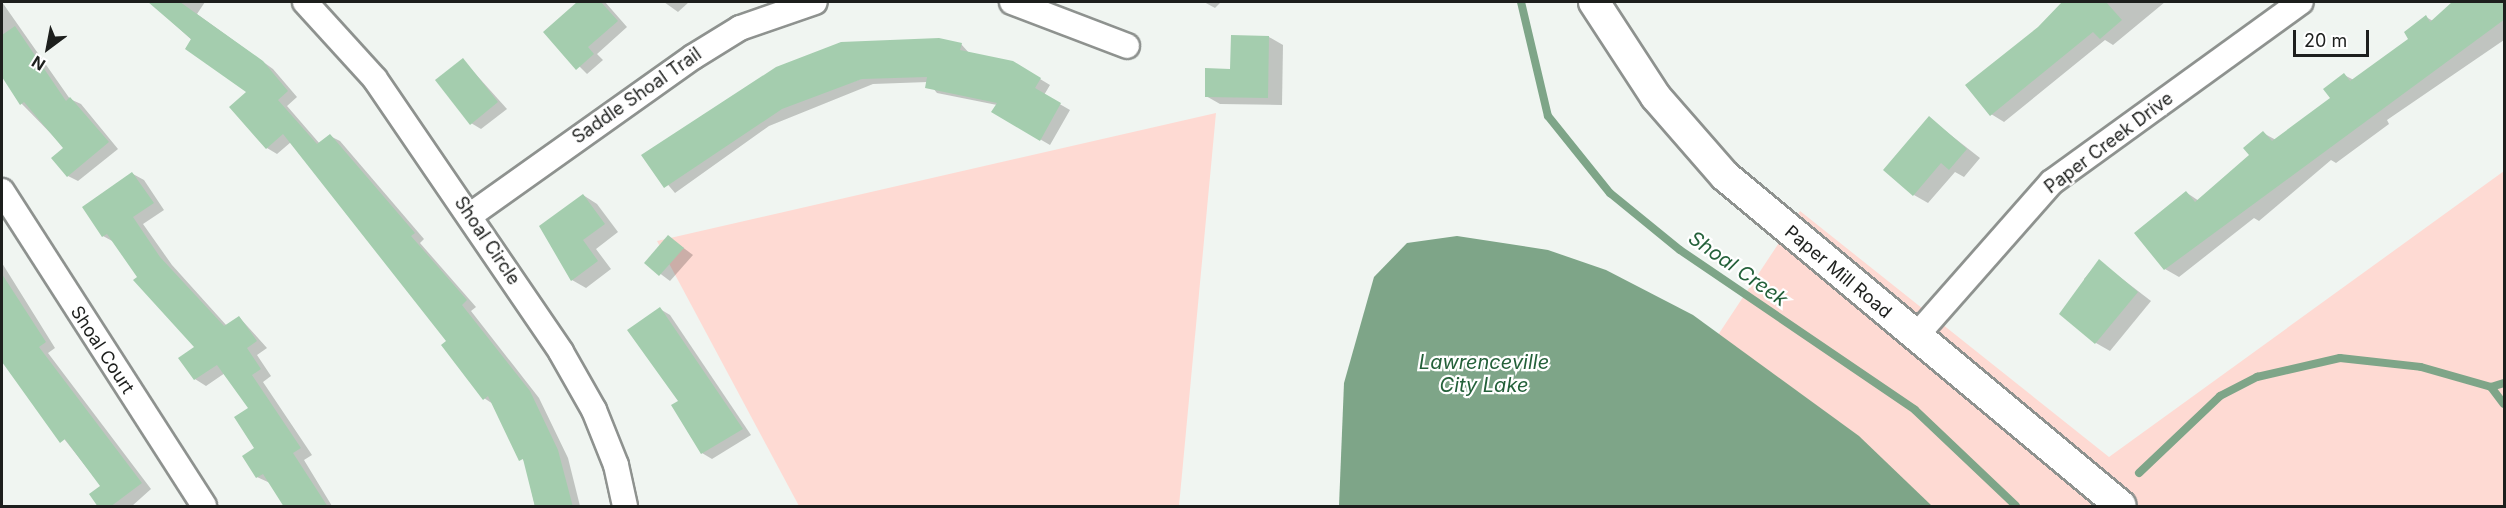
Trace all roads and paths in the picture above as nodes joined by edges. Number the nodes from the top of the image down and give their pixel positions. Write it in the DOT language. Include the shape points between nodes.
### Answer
graph roads {
  1 [pos="305,2"];
  2 [pos="815,2"];
  3 [pos="1012,2"];
  4 [pos="1593,2"];
  5 [pos="2301,2"];
  6 [pos="1127,46"];
  7 [pos="2,191"];
  8 [pos="472,214"];
  9 [pos="1916,336"];
  10 [pos="204,507"];
  11 [pos="625,507"];
  12 [pos="2121,507"];
  1 -- 8 [label="street, Shoal Circle" via="375,79 421,153"];
  2 -- 8 [label="street, Saddle Shoal Trail" via="740,28 701,51"];
  3 -- 6 [label="street"];
  4 -- 9 [label="street, Paper Mill Road" via="1656,97 1725,176"];
  5 -- 9 [label="street, Paper Creek Drive" via="2052,182"];
  7 -- 10 [label="street, Shoal Court"];
  8 -- 11 [label="street, Shoal Circle" via="594,410 616,465"];
  9 -- 12 [label="street, Paper Mill Road"];
}
